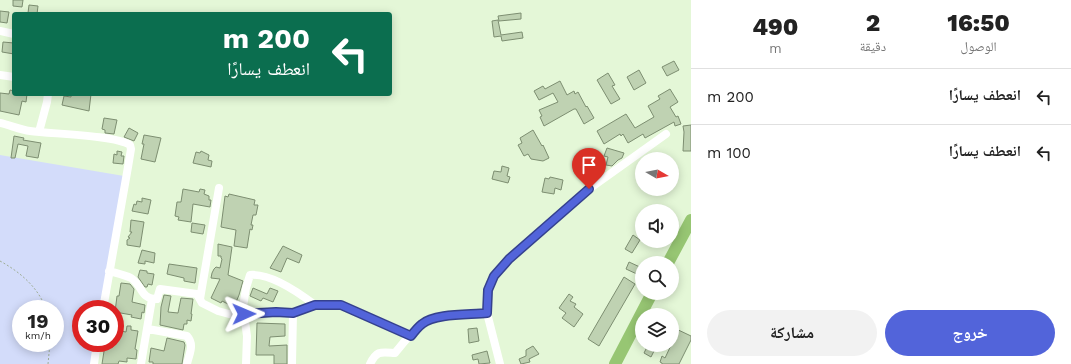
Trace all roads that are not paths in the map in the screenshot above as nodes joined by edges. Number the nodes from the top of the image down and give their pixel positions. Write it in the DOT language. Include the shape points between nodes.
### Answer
graph roads {
  1 [pos="0,31"];
  2 [pos="12,34"];
  3 [pos="0,75"];
  4 [pos="12,77"];
  5 [pos="48,96"];
  6 [pos="0,123"];
  7 [pos="39,132"];
  8 [pos="666,134"];
  9 [pos="219,188"];
  10 [pos="691,220"];
  11 [pos="672,256"];
  12 [pos="109,271"];
  13 [pos="152,299"];
  14 [pos="200,299"];
  15 [pos="104,300"];
  16 [pos="648,300"];
  17 [pos="315,305"];
  18 [pos="293,313"];
  19 [pos="487,313"];
  20 [pos="244,314"];
  21 [pos="148,329"];
  22 [pos="411,336"];
  23 [pos="96,352"];
  24 [pos="94,364"];
  25 [pos="141,364"];
  26 [pos="187,364"];
  27 [pos="246,364"];
  28 [pos="292,364"];
  29 [pos="370,364"];
  30 [pos="500,364"];
  31 [pos="615,364"];
  1 -- 2 [label="street"];
  3 -- 4 [label="street"];
  5 -- 7 [label="street"];
  6 -- 7 [label="street"];
  7 -- 12 [label="street" via="102,138 130,145"];
  8 -- 19 [label="street" via="589,189 509,259 494,276 488,290"];
  9 -- 14 [label="street"];
  10 -- 11 [label="highway"];
  12 -- 13 [label="street" via="130,278 142,293"];
  12 -- 15 [label="street"];
  13 -- 14 [label="street" via="157,299 160,289 197,294"];
  13 -- 21 [label="street"];
  14 -- 20 [label="street" via="202,303 218,311"];
  16 -- 31 [label="highway"];
  17 -- 18 [label="street"];
  17 -- 20 [label="street" via="295,290 255,274 250,275 246,288"];
  17 -- 22 [label="street" via="341,305"];
  18 -- 20 [label="street"];
  18 -- 28 [label="street"];
  19 -- 22 [label="street" via="442,316 428,320"];
  19 -- 30 [label="street"];
  20 -- 27 [label="street" via="247,336"];
  21 -- 25 [label="street"];
  21 -- 26 [label="street" via="188,336 191,350"];
  22 -- 29 [label="street" via="395,353 381,352"];
  23 -- 24 [label="street"];
}
